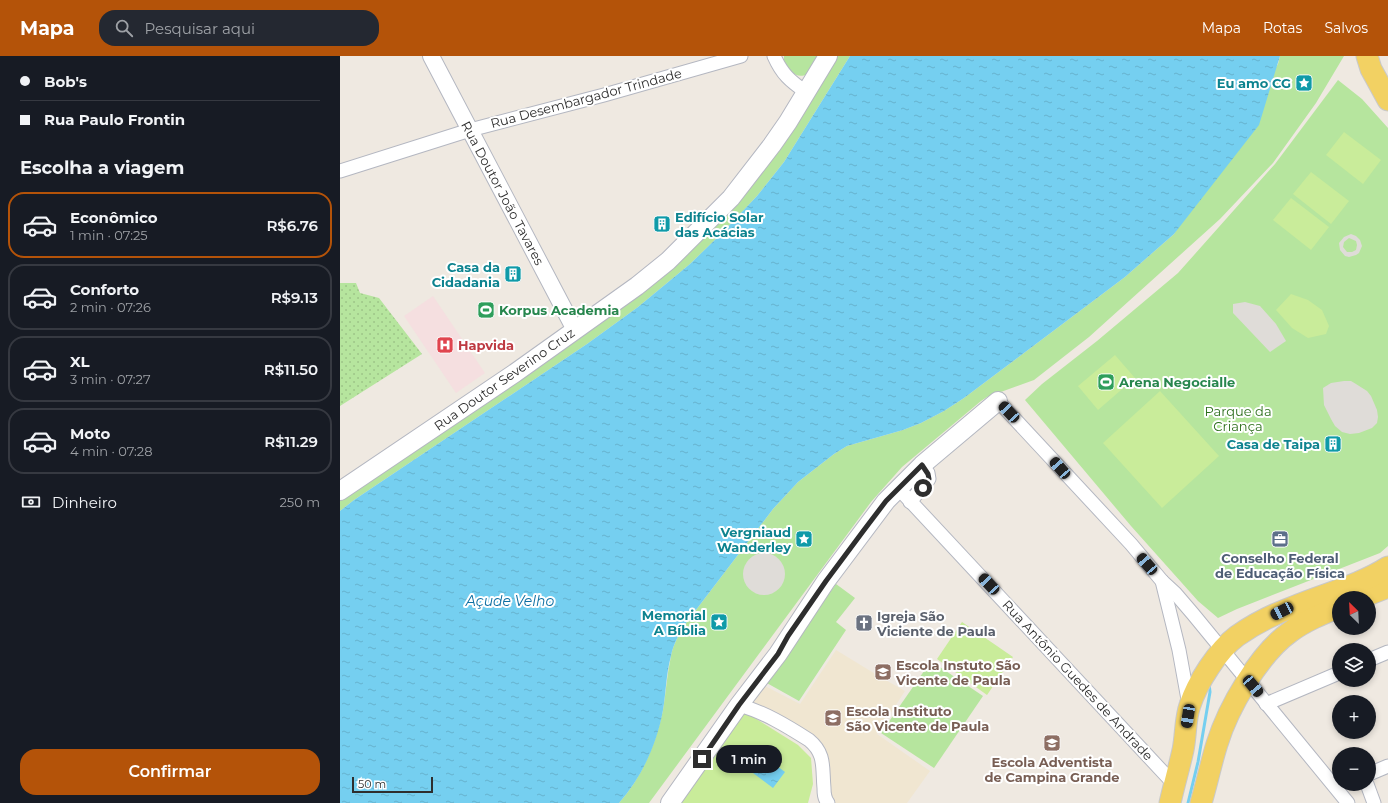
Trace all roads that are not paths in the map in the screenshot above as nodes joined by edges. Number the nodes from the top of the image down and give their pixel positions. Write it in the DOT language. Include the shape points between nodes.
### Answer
graph roads {
  1 [pos="431,56"];
  2 [pos="741,56"];
  3 [pos="774,56"];
  4 [pos="828,56"];
  5 [pos="1366,56"];
  6 [pos="806,92"];
  7 [pos="1388,100"];
  8 [pos="470,130"];
  9 [pos="340,171"];
  10 [pos="575,330"];
  11 [pos="998,401"];
  12 [pos="340,491"];
  13 [pos="905,495"];
  14 [pos="1388,567"];
  15 [pos="1162,581"];
  16 [pos="1388,587"];
  17 [pos="1376,592"];
  18 [pos="1332,610"];
  19 [pos="1251,627"];
  20 [pos="1272,648"];
  21 [pos="1223,650"];
  22 [pos="1388,652"];
  23 [pos="1376,657"];
  24 [pos="1332,676"];
  25 [pos="1248,680"];
  26 [pos="1266,704"];
  27 [pos="739,705"];
  28 [pos="1190,706"];
  29 [pos="1388,766"];
  30 [pos="1376,771"];
  31 [pos="1332,778"];
  32 [pos="1341,791"];
  33 [pos="1370,791"];
  34 [pos="1172,793"];
  35 [pos="670,803"];
  36 [pos="828,803"];
  37 [pos="1202,803"];
  38 [pos="1348,803"];
  39 [pos="1374,803"];
  1 -- 8 [label="street, Rua Doutor João Tavares"];
  2 -- 8 [label="street, Rua Desembargador Trindade"];
  3 -- 6 [label="street" via="784,74"];
  4 -- 6 [label="main road, Rua Doutor Severino Cruz"];
  5 -- 7 [label="main road"];
  6 -- 10 [label="main road, Rua Doutor Severino Cruz" via="772,145 731,198 668,261"];
  8 -- 9 [label="street, Rua Desembargador Trindade"];
  8 -- 10 [label="street, Rua Doutor João Tavares"];
  10 -- 12 [label="main road, Rua Doutor Severino Cruz"];
  11 -- 13 [label="main road" via="922,465"];
  11 -- 15 [label="street" via="1131,544"];
  13 -- 27 [label="main road" via="886,501"];
  13 -- 34 [label="street, Rua Antônio Guedes de Andrade" via="969,563"];
  14 -- 19 [label="main road" via="1358,582 1282,611"];
  15 -- 21 [label="street"];
  15 -- 28 [label="street"];
  16 -- 17 [label="main road"];
  18 -- 20 [label="main road" via="1289,632"];
  19 -- 20 [label="main road" via="1262,643"];
  19 -- 21 [label="main road"];
  20 -- 25 [label="main road"];
  21 -- 25 [label="street"];
  21 -- 28 [label="main road" via="1201,680"];
  22 -- 23 [label="street"];
  24 -- 26 [label="street"];
  25 -- 26 [label="street"];
  25 -- 37 [label="main road" via="1217,742"];
  26 -- 31 [label="street"];
  27 -- 35 [label="main road"];
  27 -- 36 [label="street" via="769,717 815,745 822,757 824,796"];
  28 -- 34 [label="main road"];
  29 -- 30 [label="street"];
  32 -- 38 [label="street"];
  33 -- 39 [label="street"];
}
